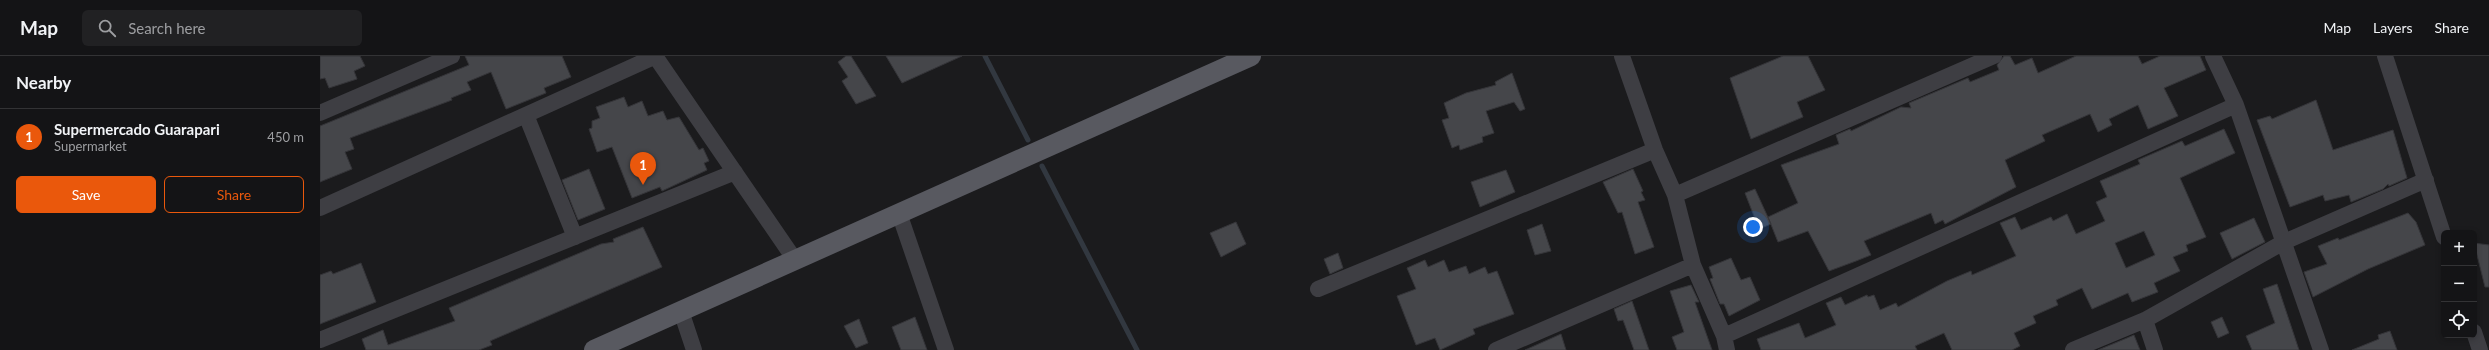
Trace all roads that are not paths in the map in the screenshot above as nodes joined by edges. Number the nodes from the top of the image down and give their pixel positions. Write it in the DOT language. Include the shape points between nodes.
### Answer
graph roads {
  1 [pos="452,56"];
  2 [pos="655,56"];
  3 [pos="1251,56"];
  4 [pos="1622,56"];
  5 [pos="1994,56"];
  6 [pos="2213,56"];
  7 [pos="2385,56"];
  8 [pos="2236,105"];
  9 [pos="320,113"];
  10 [pos="526,115"];
  11 [pos="1655,150"];
  12 [pos="734,172"];
  13 [pos="2426,180"];
  14 [pos="1675,195"];
  15 [pos="320,208"];
  16 [pos="899,213"];
  17 [pos="2442,230"];
  18 [pos="575,237"];
  19 [pos="2284,242"];
  20 [pos="795,260"];
  21 [pos="1693,265"];
  22 [pos="1318,289"];
  23 [pos="681,311"];
  24 [pos="2145,320"];
  25 [pos="2476,338"];
  26 [pos="320,340"];
  27 [pos="1725,343"];
  28 [pos="594,350"];
  29 [pos="694,350"];
  30 [pos="946,350"];
  31 [pos="1496,350"];
  32 [pos="2073,350"];
  33 [pos="2155,350"];
  34 [pos="2321,350"];
  35 [pos="2480,350"];
  1 -- 9 [label="street"];
  2 -- 10 [label="street"];
  2 -- 12 [label="street"];
  3 -- 16 [label="main road"];
  4 -- 11 [label="street"];
  5 -- 14 [label="street"];
  6 -- 8 [label="street"];
  7 -- 13 [label="street"];
  8 -- 19 [label="street"];
  8 -- 27 [label="street"];
  10 -- 15 [label="street"];
  10 -- 18 [label="street"];
  11 -- 14 [label="street"];
  11 -- 22 [label="street"];
  12 -- 18 [label="street"];
  12 -- 20 [label="street"];
  13 -- 17 [label="street"];
  13 -- 19 [label="street"];
  14 -- 21 [label="street"];
  16 -- 20 [label="main road"];
  16 -- 30 [label="street"];
  18 -- 26 [label="street"];
  19 -- 24 [label="street"];
  19 -- 34 [label="street"];
  20 -- 23 [label="main road"];
  21 -- 27 [label="street"];
  21 -- 31 [label="street"];
  23 -- 28 [label="main road"];
  23 -- 29 [label="street"];
  24 -- 32 [label="street"];
  24 -- 33 [label="street"];
  25 -- 35 [label="street"];
}
